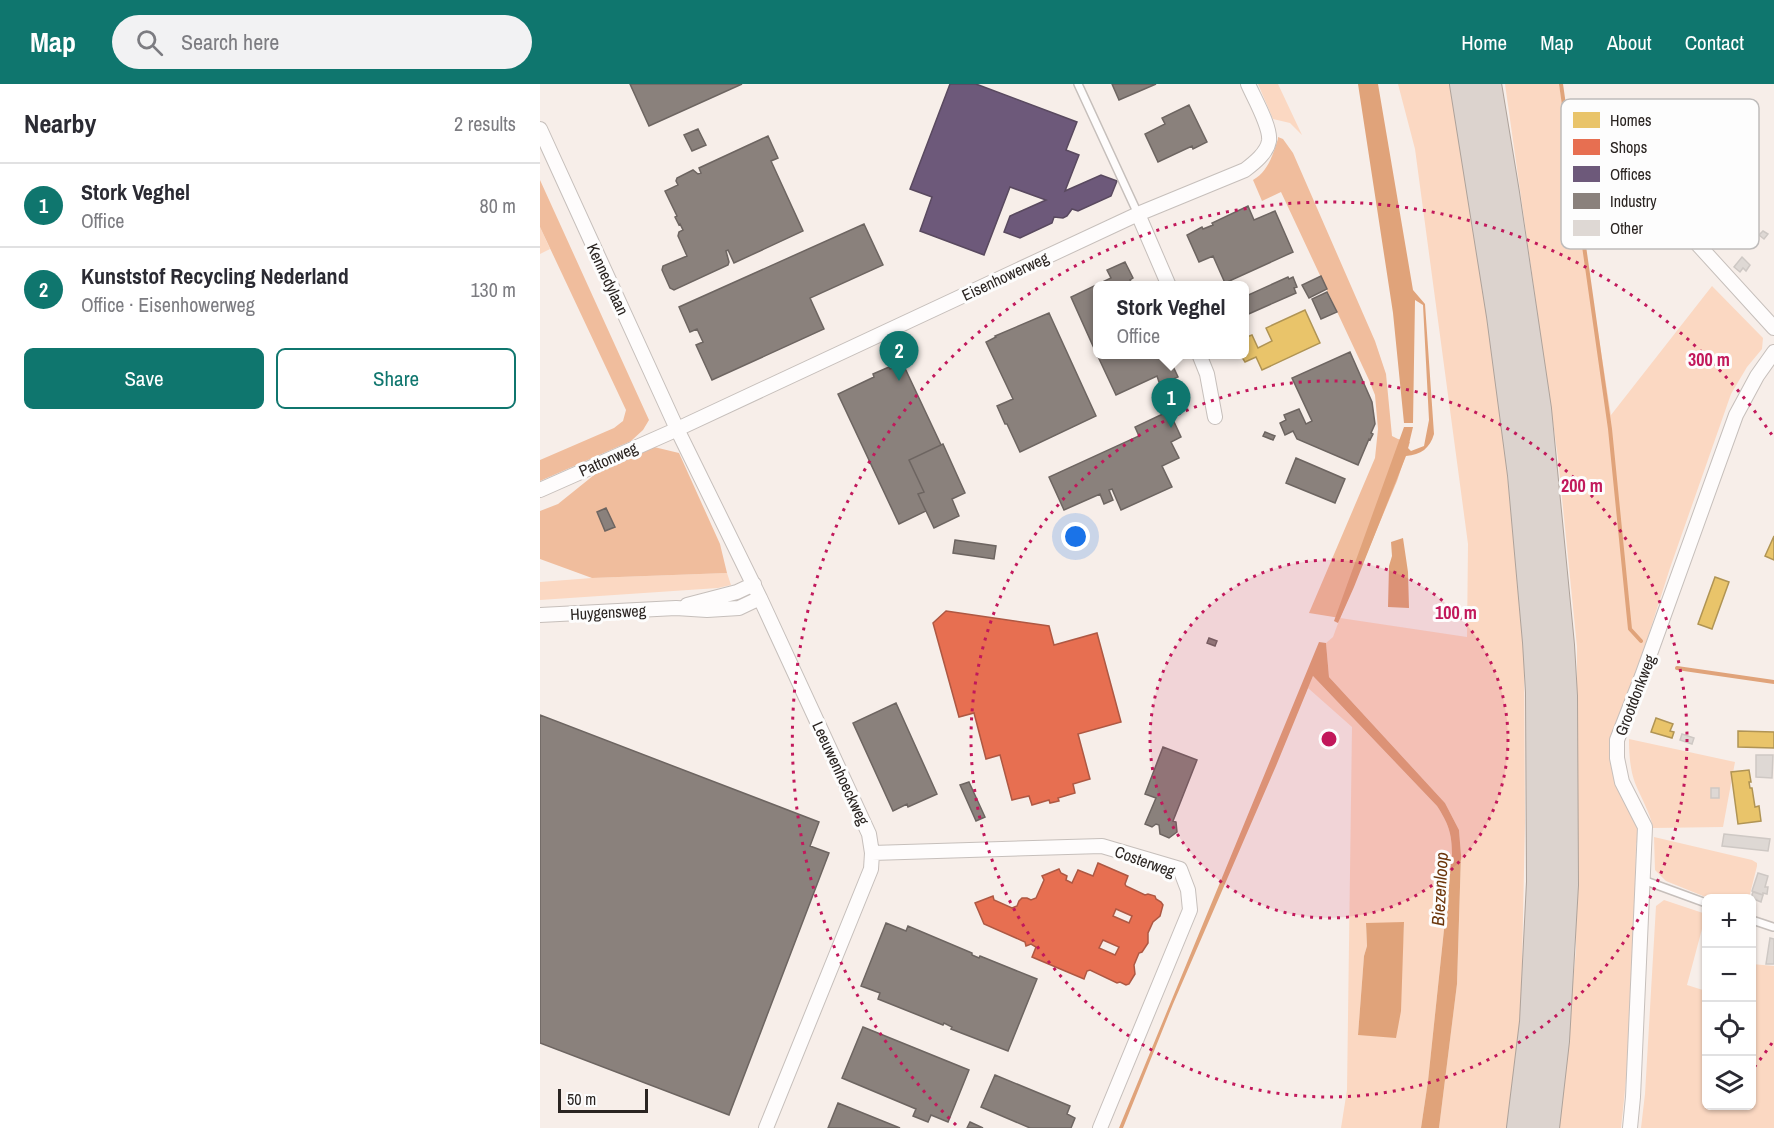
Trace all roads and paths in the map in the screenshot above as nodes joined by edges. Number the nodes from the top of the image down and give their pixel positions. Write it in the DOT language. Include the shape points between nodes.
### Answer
graph roads {
  1 [pos="1078,84"];
  2 [pos="1248,84"];
  3 [pos="1463,84"];
  4 [pos="1488,84"];
  5 [pos="540,129"];
  6 [pos="1138,214"];
  7 [pos="1702,249"];
  8 [pos="1167,281"];
  9 [pos="1774,328"];
  10 [pos="1774,352"];
  11 [pos="1201,359"];
  12 [pos="1215,417"];
  13 [pos="677,429"];
  14 [pos="540,490"];
  15 [pos="753,584"];
  16 [pos="760,598"];
  17 [pos="676,608"];
  18 [pos="540,615"];
  19 [pos="1549,644"];
  20 [pos="872,853"];
  21 [pos="1643,880"];
  22 [pos="1702,901"];
  23 [pos="1756,921"];
  24 [pos="1773,927"];
  25 [pos="766,1128"];
  26 [pos="1100,1128"];
  27 [pos="1521,1128"];
  28 [pos="1546,1128"];
  29 [pos="1630,1128"];
  1 -- 6 [label="lane"];
  2 -- 6 [label="street, Eisenhowerweg" via="1269,142 1256,162"];
  3 -- 19 [label="highway"];
  4 -- 19 [label="highway" via="1538,409"];
  5 -- 13 [label="street, Kennedylaan"];
  6 -- 8 [label="street"];
  6 -- 13 [label="street, Eisenhowerweg"];
  7 -- 9 [label="street"];
  10 -- 21 [label="street, Grootdonkweg" via="1736,415 1617,740 1622,782 1645,828"];
  11 -- 12 [label="street" via="1208,374"];
  13 -- 14 [label="street, Pattonweg"];
  13 -- 15 [label="street, Leeuwenhoeckweg"];
  15 -- 16 [label="street, Leeuwenhoeckweg"];
  15 -- 17 [label="street, Huygensweg"];
  16 -- 17 [label="street, Huygensweg" via="739,608"];
  16 -- 20 [label="street, Leeuwenhoeckweg" via="869,834"];
  17 -- 18 [label="street, Huygensweg"];
  19 -- 27 [label="highway" via="1539,692 1540,882 1533,1022"];
  19 -- 28 [label="highway" via="1564,696 1565,885 1556,1041"];
  20 -- 25 [label="street, Leeuwenhoeckweg" via="871,869"];
  20 -- 26 [label="street, Costerweg" via="1102,846 1180,870 1190,910"];
  21 -- 22 [label="lane"];
  21 -- 29 [label="street, Grootdonkweg"];
  23 -- 24 [label="lane"];
}
